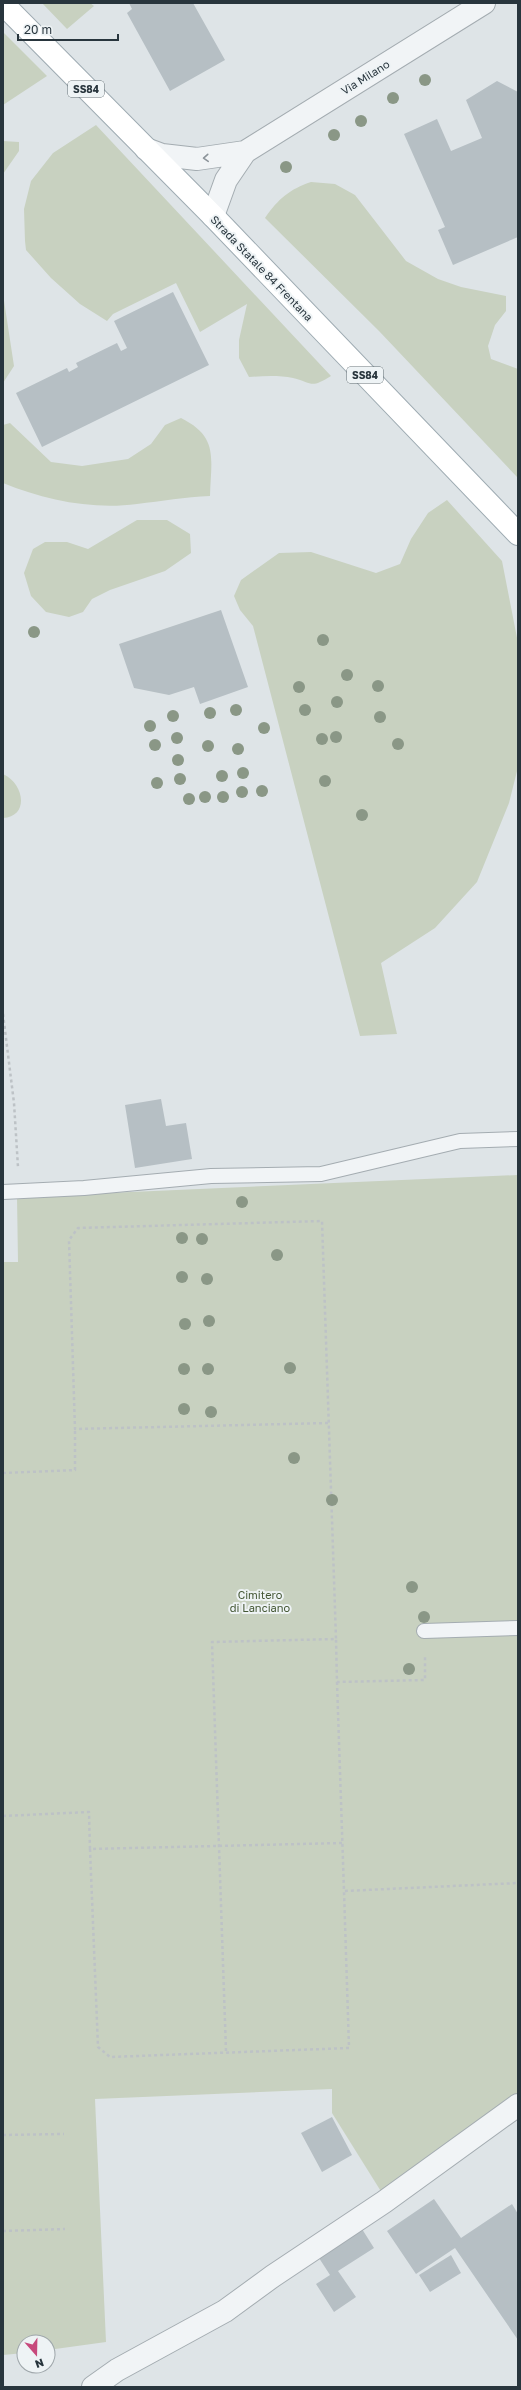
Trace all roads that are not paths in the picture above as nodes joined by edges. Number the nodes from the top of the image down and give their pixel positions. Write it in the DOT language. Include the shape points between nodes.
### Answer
graph roads {
  1 [pos="484,3"];
  2 [pos="3,4"];
  3 [pos="146,149"];
  4 [pos="245,152"];
  5 [pos="212,216"];
  6 [pos="518,534"];
  7 [pos="518,1139"];
  8 [pos="3,1192"];
  9 [pos="518,1628"];
  10 [pos="424,1631"];
  11 [pos="518,2105"];
  12 [pos="93,2387"];
  1 -- 4 [label="street, Via Milano"];
  2 -- 3 [label="main road, Strada Statale 84 Frentana / SS84"];
  4 -- 3 [label="street, Via Milano, one-way" via="197,159 162,155"];
  3 -- 5 [label="main road, Strada Statale 84 Frentana / SS84"];
  4 -- 5 [label="street, Via Milano" via="226,180"];
  5 -- 6 [label="main road, Strada Statale 84 Frentana / SS84"];
  7 -- 8 [label="lane" via="460,1140 321,1174 212,1176 84,1188"];
  9 -- 10 [label="lane"];
  11 -- 12 [label="street" via="384,2202 225,2311 117,2370"];
}
